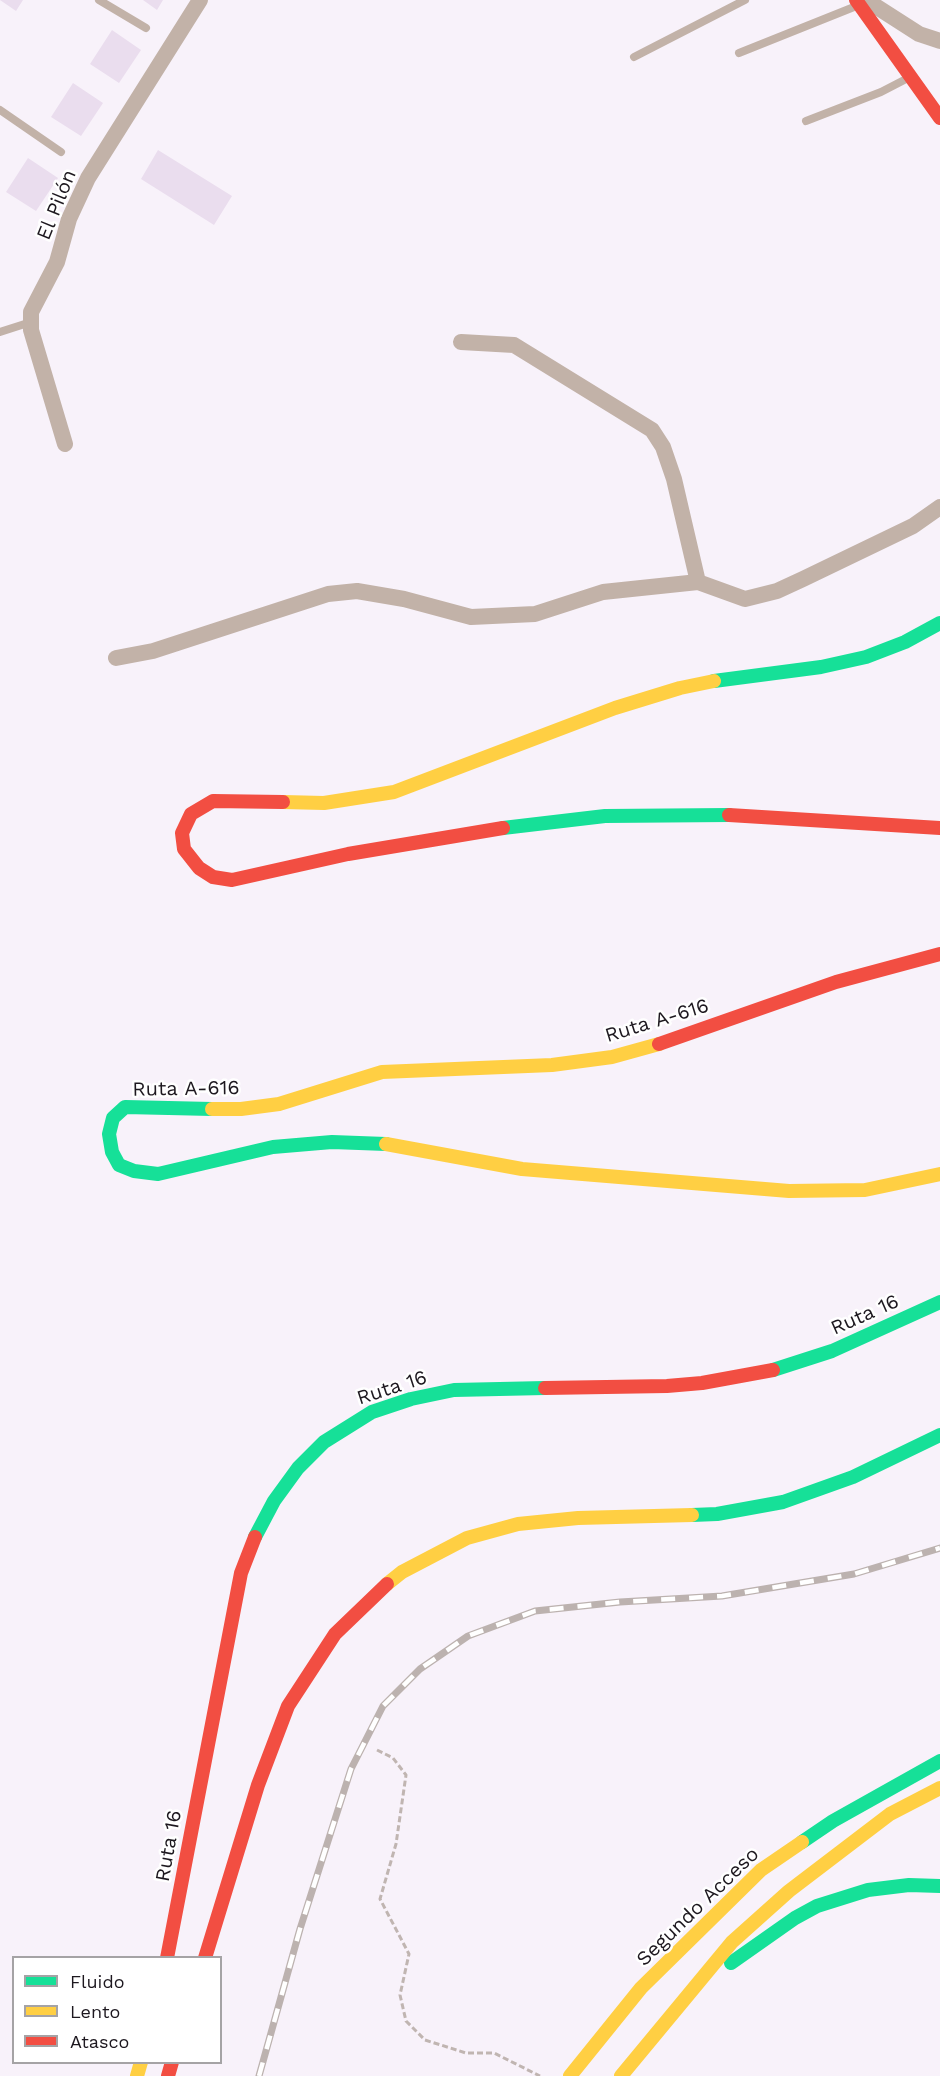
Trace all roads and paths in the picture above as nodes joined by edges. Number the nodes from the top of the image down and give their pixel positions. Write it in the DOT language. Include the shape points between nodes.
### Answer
graph roads {
  1 [pos="99,0"];
  2 [pos="200,0"];
  3 [pos="745,0"];
  4 [pos="860,2"];
  5 [pos="146,28"];
  6 [pos="940,41"];
  7 [pos="739,53"];
  8 [pos="634,57"];
  9 [pos="910,77"];
  10 [pos="0,110"];
  11 [pos="940,118"];
  12 [pos="806,121"];
  13 [pos="61,153"];
  14 [pos="31,321"];
  15 [pos="0,332"];
  16 [pos="461,342"];
  17 [pos="65,444"];
  18 [pos="940,507"];
  19 [pos="698,582"];
  20 [pos="940,623"];
  21 [pos="116,657"];
  22 [pos="940,828"];
  23 [pos="940,954"];
  24 [pos="940,1174"];
  25 [pos="940,1302"];
  26 [pos="940,1435"];
  27 [pos="377,1750"];
  28 [pos="940,1761"];
  29 [pos="940,1788"];
  30 [pos="940,1886"];
  31 [pos="167,1956"];
  32 [pos="206,1956"];
  33 [pos="682,2003"];
  34 [pos="540,2076"];
  35 [pos="570,2076"];
  36 [pos="621,2076"];
  1 -- 5 [label="lane"];
  2 -- 14 [label="street, El Pilón" via="88,178 69,219 57,262 31,312"];
  3 -- 8 [label="lane"];
  4 -- 6 [label="street"];
  4 -- 7 [label="lane"];
  4 -- 9 [label="main road"];
  9 -- 11 [label="main road"];
  9 -- 12 [label="lane"];
  10 -- 13 [label="lane"];
  14 -- 15 [label="lane"];
  14 -- 17 [label="street"];
  16 -- 19 [label="street" via="514,345 652,430 663,447 674,479"];
  18 -- 19 [label="street" via="913,526 777,591 745,599"];
  19 -- 21 [label="street" via="603,592 535,614 515,616 471,617 357,591 328,594 153,651"];
  20 -- 22 [label="main road" via="866,657 680,688 615,708 394,792 324,803 213,801 191,814 182,833 184,849 199,868 213,877 232,880 338,855 605,816 732,815"];
  23 -- 24 [label="main road, Ruta A-616" via="836,982 679,1038 612,1057 552,1065 382,1072 279,1104 241,1109 125,1107 113,1118 109,1134 119,1165 158,1174 273,1148 332,1142 389,1144 522,1168 789,1191 865,1190"];
  25 -- 31 [label="main road, Ruta 16" via="832,1351 773,1370 667,1386 454,1390 372,1412 324,1442 298,1468 274,1501 241,1573"];
  26 -- 32 [label="main road" via="853,1477 783,1502 717,1514 518,1524 467,1538 402,1572 335,1634 288,1706 258,1785"];
  27 -- 34 [label="path" via="393,1758 406,1775 396,1844 381,1899 409,1954 400,1995 406,2021 425,2040 466,2053 494,2053"];
  28 -- 35 [label="main road, Segundo Acceso" via="850,1810 761,1870 641,1988"];
  29 -- 33 [label="main road" via="890,1815 789,1891 732,1942"];
  30 -- 33 [label="main road" via="868,1890 817,1906 744,1953"];
  33 -- 36 [label="main road"];
}
